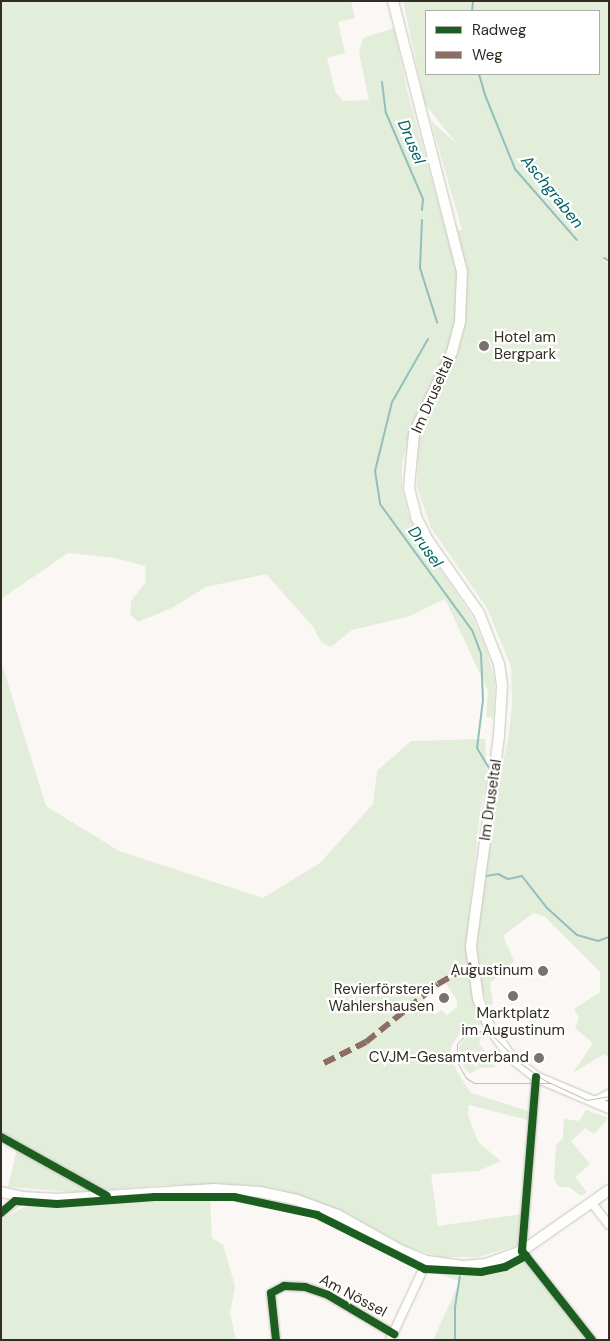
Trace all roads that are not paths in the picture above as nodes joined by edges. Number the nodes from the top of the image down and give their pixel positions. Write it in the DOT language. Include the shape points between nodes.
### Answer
graph roads {
  1 [pos="393,1"];
  2 [pos="536,1077"];
  3 [pos="609,1094"];
  4 [pos="593,1102"];
  5 [pos="609,1108"];
  6 [pos="1,1137"];
  7 [pos="609,1190"];
  8 [pos="1,1192"];
  9 [pos="107,1196"];
  10 [pos="22,1197"];
  11 [pos="591,1202"];
  12 [pos="1,1212"];
  13 [pos="609,1225"];
  14 [pos="522,1252"];
  15 [pos="427,1261"];
  16 [pos="392,1337"];
  17 [pos="276,1340"];
  18 [pos="592,1340"];
  1 -- 2 [label="main road, Im Druseltal" via="462,272 460,322 452,352 414,433 409,488 416,517 427,539 479,613 499,664 502,685 496,768 474,923 474,982 485,1021 504,1049"];
  2 -- 4 [label="main road, Im Druseltal"];
  2 -- 14 [label="street" via="533,1152"];
  3 -- 4 [label="street"];
  4 -- 5 [label="main road, Im Druseltal"];
  6 -- 9 [label="street"];
  7 -- 11 [label="main road"];
  8 -- 10 [label="main road"];
  9 -- 10 [label="main road"];
  9 -- 15 [label="main road" via="214,1189 260,1192 338,1214 402,1251"];
  10 -- 12 [label="street"];
  11 -- 13 [label="street"];
  11 -- 14 [label="main road"];
  14 -- 15 [label="main road" via="475,1265"];
  14 -- 18 [label="street"];
  15 -- 16 [label="street"];
  16 -- 17 [label="street, Am Nössel" via="328,1295 305,1287 284,1286 271,1293"];
}
